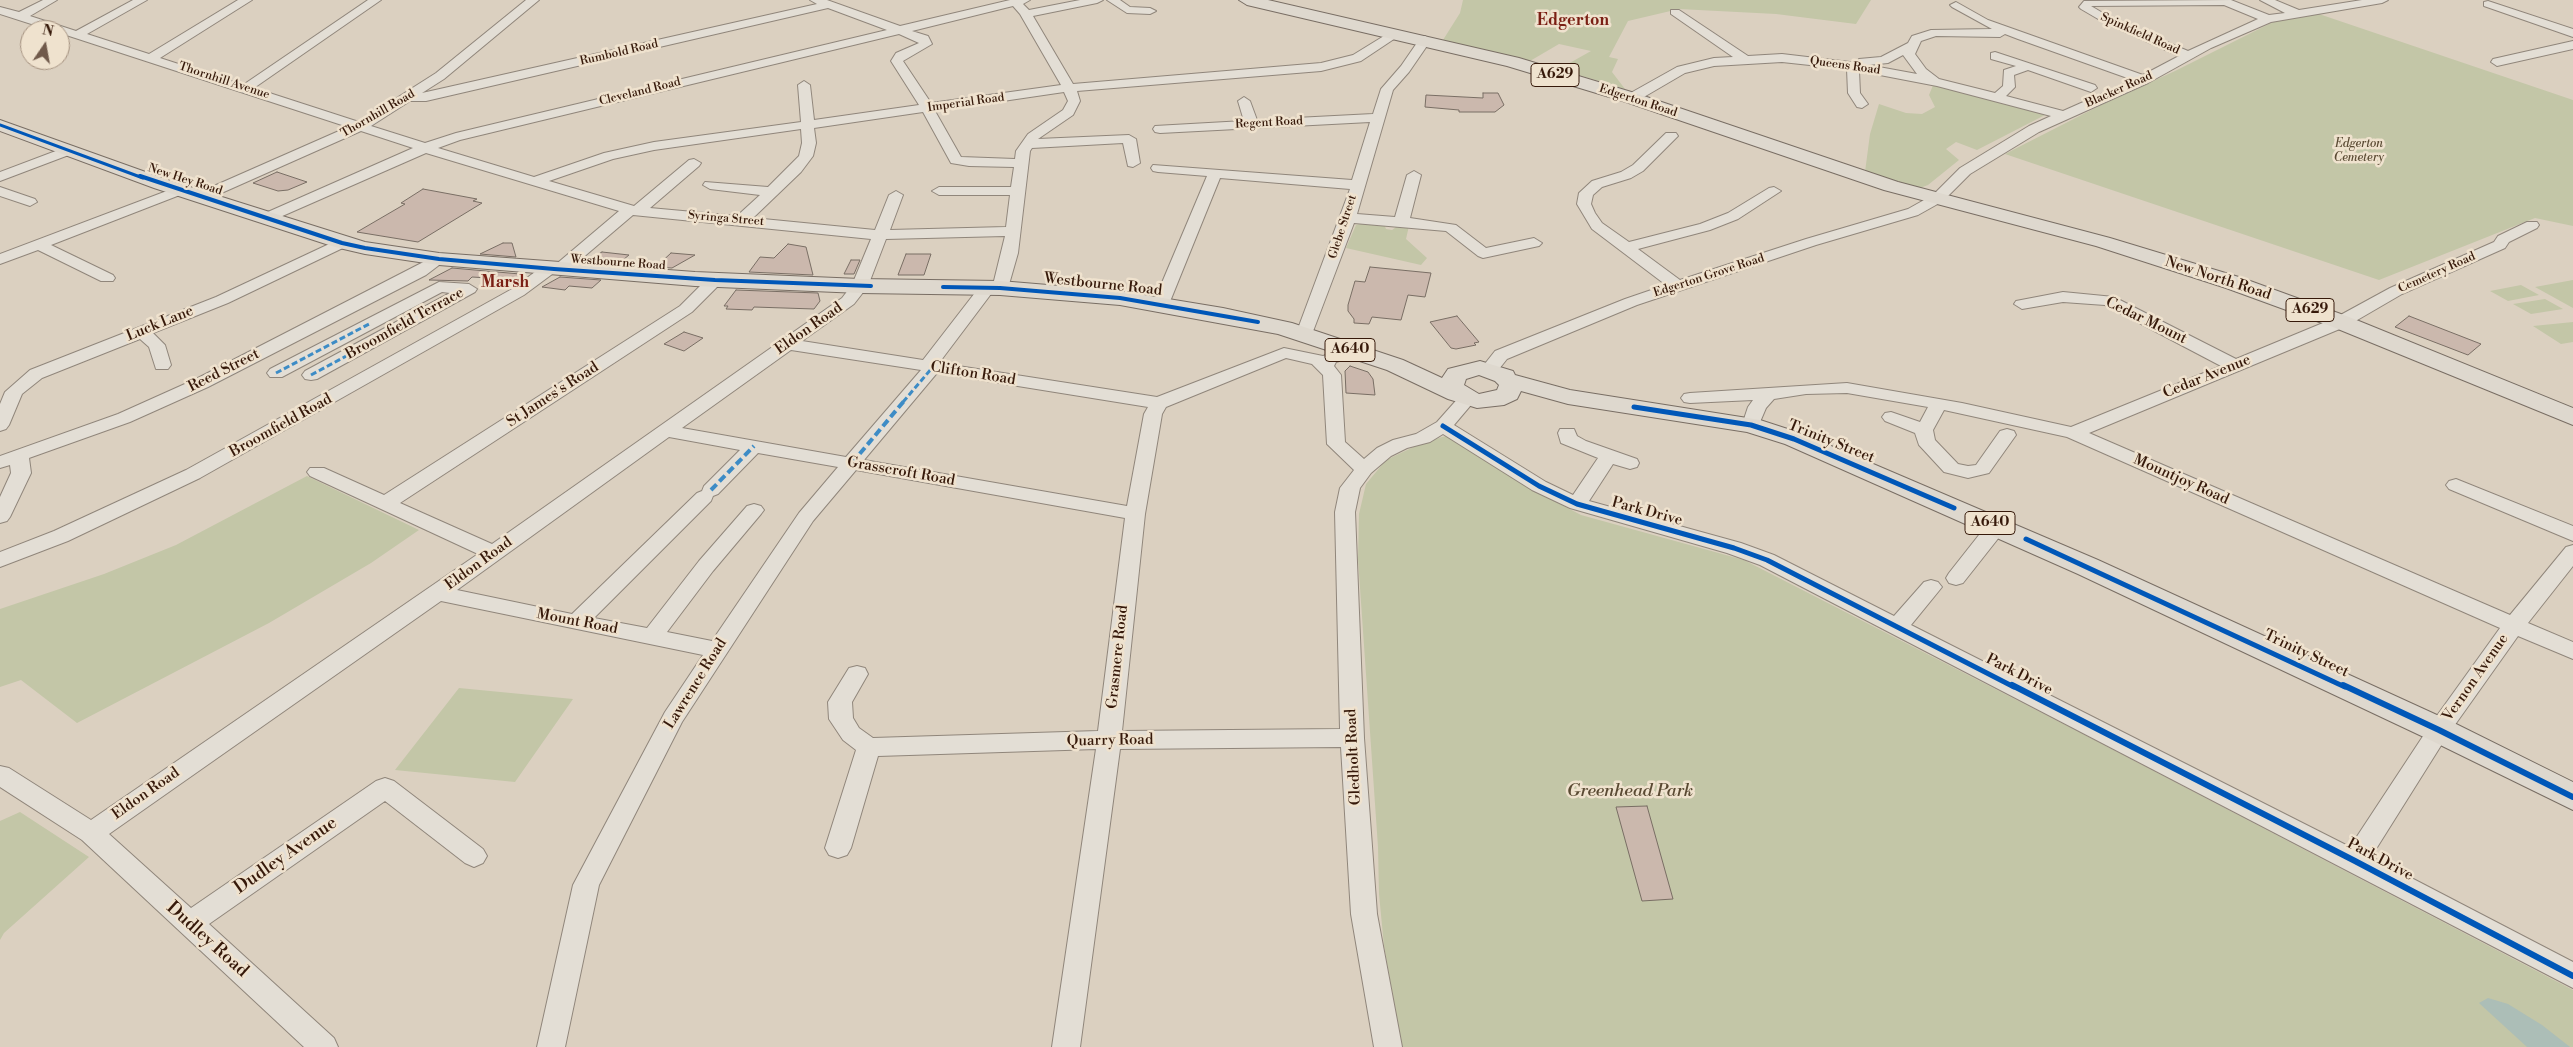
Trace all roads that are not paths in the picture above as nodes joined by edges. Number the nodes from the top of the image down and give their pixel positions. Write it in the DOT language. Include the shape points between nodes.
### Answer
graph roads {
  1 [pos="52,0"];
  2 [pos="141,0"];
  3 [pos="246,0"];
  4 [pos="375,0"];
  5 [pos="533,0"];
  6 [pos="815,0"];
  7 [pos="1097,0"];
  8 [pos="1113,0"];
  9 [pos="1246,0"];
  10 [pos="2266,0"];
  11 [pos="2382,0"];
  12 [pos="1020,1"];
  13 [pos="2223,1"];
  14 [pos="1269,2"];
  15 [pos="1954,2"];
  16 [pos="2488,4"];
  17 [pos="828,5"];
  18 [pos="0,10"];
  19 [pos="1150,11"];
  20 [pos="1675,12"];
  21 [pos="1026,14"];
  22 [pos="2297,14"];
  23 [pos="21,16"];
  24 [pos="2268,19"];
  25 [pos="898,29"];
  26 [pos="1935,32"];
  27 [pos="1396,33"];
  28 [pos="2573,33"];
  29 [pos="79,34"];
  30 [pos="2019,36"];
  31 [pos="1425,40"];
  32 [pos="2573,45"];
  33 [pos="1911,46"];
  34 [pos="2188,55"];
  35 [pos="1995,56"];
  36 [pos="151,58"];
  37 [pos="1744,59"];
  38 [pos="2497,62"];
  39 [pos="1838,64"];
  40 [pos="1853,66"];
  41 [pos="2028,66"];
  42 [pos="2144,80"];
  43 [pos="1938,82"];
  44 [pos="804,85"];
  45 [pos="246,88"];
  46 [pos="1069,88"];
  47 [pos="2091,88"];
  48 [pos="409,97"];
  49 [pos="1998,97"];
  50 [pos="1632,98"];
  51 [pos="1244,101"];
  52 [pos="1862,104"];
  53 [pos="928,109"];
  54 [pos="2061,115"];
  55 [pos="1377,118"];
  56 [pos="1252,124"];
  57 [pos="806,125"];
  58 [pos="362,126"];
  59 [pos="2,128"];
  60 [pos="1160,129"];
  61 [pos="1671,136"];
  62 [pos="1027,144"];
  63 [pos="427,147"];
  64 [pos="69,150"];
  65 [pos="447,155"];
  66 [pos="694,163"];
  67 [pos="1021,163"];
  68 [pos="1133,164"];
  69 [pos="1158,168"];
  70 [pos="1214,173"];
  71 [pos="1414,175"];
  72 [pos="0,177"];
  73 [pos="535,181"];
  74 [pos="672,181"];
  75 [pos="695,184"];
  76 [pos="710,185"];
  77 [pos="1356,185"];
  78 [pos="180,190"];
  79 [pos="0,191"];
  80 [pos="939,191"];
  81 [pos="1018,191"];
  82 [pos="1774,191"];
  83 [pos="772,192"];
  84 [pos="896,195"];
  85 [pos="203,196"];
  86 [pos="1938,198"];
  87 [pos="30,202"];
  88 [pos="634,211"];
  89 [pos="266,218"];
  90 [pos="1348,218"];
  91 [pos="742,220"];
  92 [pos="1401,222"];
  93 [pos="2532,225"];
  94 [pos="1012,231"];
  95 [pos="881,235"];
  96 [pos="342,243"];
  97 [pos="1534,243"];
  98 [pos="38,244"];
  99 [pos="365,248"];
  100 [pos="1625,248"];
  101 [pos="0,259"];
  102 [pos="439,260"];
  103 [pos="555,269"];
  104 [pos="107,278"];
  105 [pos="715,280"];
  106 [pos="860,286"];
  107 [pos="1678,286"];
  108 [pos="994,288"];
  109 [pos="1160,304"];
  110 [pos="2022,304"];
  111 [pos="338,313"];
  112 [pos="2341,322"];
  113 [pos="369,324"];
  114 [pos="1294,331"];
  115 [pos="141,332"];
  116 [pos="391,332"];
  117 [pos="425,344"];
  118 [pos="786,344"];
  119 [pos="1353,352"];
  120 [pos="1284,353"];
  121 [pos="246,360"];
  122 [pos="162,364"];
  123 [pos="1325,366"];
  124 [pos="2235,366"];
  125 [pos="929,368"];
  126 [pos="311,375"];
  127 [pos="1500,382"];
  128 [pos="1462,388"];
  129 [pos="1768,394"];
  130 [pos="1690,398"];
  131 [pos="1159,404"];
  132 [pos="1939,404"];
  133 [pos="1891,417"];
  134 [pos="2573,417"];
  135 [pos="0,425"];
  136 [pos="1751,425"];
  137 [pos="1443,426"];
  138 [pos="1924,430"];
  139 [pos="667,431"];
  140 [pos="1567,433"];
  141 [pos="2073,433"];
  142 [pos="2007,435"];
  143 [pos="754,446"];
  144 [pos="1609,456"];
  145 [pos="19,457"];
  146 [pos="0,462"];
  147 [pos="852,463"];
  148 [pos="1630,463"];
  149 [pos="1364,470"];
  150 [pos="317,472"];
  151 [pos="2456,485"];
  152 [pos="386,503"];
  153 [pos="1577,504"];
  154 [pos="754,510"];
  155 [pos="1135,514"];
  156 [pos="0,517"];
  157 [pos="1997,526"];
  158 [pos="2573,534"];
  159 [pos="2573,552"];
  160 [pos="493,553"];
  161 [pos="0,560"];
  162 [pos="1956,578"];
  163 [pos="1931,587"];
  164 [pos="438,593"];
  165 [pos="577,622"];
  166 [pos="1898,626"];
  167 [pos="2513,626"];
  168 [pos="652,637"];
  169 [pos="717,650"];
  170 [pos="2573,651"];
  171 [pos="857,674"];
  172 [pos="2439,730"];
  173 [pos="1352,738"];
  174 [pos="1109,740"];
  175 [pos="869,747"];
  176 [pos="0,775"];
  177 [pos="2573,797"];
  178 [pos="91,832"];
  179 [pos="838,848"];
  180 [pos="474,856"];
  181 [pos="2355,861"];
  182 [pos="188,924"];
  183 [pos="2573,976"];
  184 [pos="324,1047"];
  185 [pos="551,1047"];
  186 [pos="1066,1047"];
  187 [pos="1388,1047"];
  1 -- 23 [label="street"];
  2 -- 29 [label="street"];
  3 -- 36 [label="street"];
  4 -- 45 [label="street"];
  5 -- 48 [label="street, Thornhill Road" via="469,54"];
  6 -- 17 [label="street"];
  7 -- 21 [label="street"];
  8 -- 19 [label="street" via="1127,10"];
  9 -- 14 [label="highway, Edgerton Road / A629"];
  10 -- 22 [label="street"];
  11 -- 22 [label="street, Blacker Road"];
  12 -- 21 [label="street"];
  12 -- 25 [label="street, Cleveland Road"];
  13 -- 24 [label="street"];
  13 -- 34 [label="street, Spinkfield Road" via="2097,2 2088,3 2085,7 2109,21"];
  14 -- 27 [label="highway, Edgerton Road / A629"];
  15 -- 26 [label="street" via="1947,19"];
  15 -- 30 [label="street" via="1984,22"];
  16 -- 28 [label="street"];
  17 -- 25 [label="street"];
  17 -- 48 [label="street, Rumbold Road" via="426,97"];
  18 -- 23 [label="street, Thornhill Avenue"];
  20 -- 37 [label="street"];
  21 -- 46 [label="street"];
  22 -- 24 [label="street, Blacker Road"];
  23 -- 29 [label="street, Thornhill Avenue"];
  24 -- 34 [label="street, Blacker Road"];
  25 -- 53 [label="street" via="924,38 926,44 900,56 897,61"];
  25 -- 63 [label="street, Cleveland Road"];
  26 -- 30 [label="street"];
  26 -- 33 [label="street" via="1916,39"];
  27 -- 31 [label="highway, Edgerton Road / A629"];
  27 -- 46 [label="street, Imperial Road" via="1357,58 1321,67"];
  29 -- 36 [label="street, Thornhill Avenue"];
  30 -- 42 [label="street"];
  31 -- 50 [label="highway, Edgerton Road / A629" via="1513,62"];
  31 -- 55 [label="street, Glebe Street" via="1387,89"];
  32 -- 38 [label="street"];
  33 -- 39 [label="street" via="1884,60"];
  33 -- 43 [label="street" via="1909,54 1914,62 1922,72"];
  34 -- 42 [label="street, Blacker Road"];
  35 -- 41 [label="street"];
  36 -- 45 [label="street, Thornhill Avenue"];
  37 -- 39 [label="street, Queens Road" via="1782,58"];
  37 -- 50 [label="street, Queens Road" via="1681,70"];
  39 -- 40 [label="street, Queens Road"];
  40 -- 43 [label="street, Queens Road"];
  40 -- 52 [label="street" via="1854,92"];
  41 -- 47 [label="street"];
  41 -- 49 [label="street" via="2008,74 2009,87"];
  42 -- 54 [label="street, Blacker Road"];
  43 -- 49 [label="street, Queens Road"];
  44 -- 57 [label="street"];
  45 -- 58 [label="street, Thornhill Avenue"];
  46 -- 53 [label="street, Imperial Road"];
  46 -- 62 [label="street" via="1074,101 1068,112"];
  48 -- 58 [label="street, Thornhill Road"];
  49 -- 54 [label="street, Queens Road"];
  50 -- 86 [label="highway, Edgerton Road / A629" via="1794,154"];
  51 -- 56 [label="street"];
  53 -- 57 [label="street, Imperial Road"];
  53 -- 67 [label="street" via="956,160"];
  54 -- 86 [label="street, Blacker Road" via="1965,171"];
  55 -- 56 [label="street, Regent Road"];
  55 -- 77 [label="street, Glebe Street"];
  56 -- 60 [label="street, Regent Road"];
  57 -- 73 [label="street, Imperial Road" via="654,146 609,156"];
  57 -- 83 [label="street" via="809,144 806,156"];
  58 -- 63 [label="street, Thornhill Avenue"];
  58 -- 85 [label="street, Thornhill Road"];
  59 -- 64 [label="highway, New Hey Road / A640"];
  61 -- 100 [label="street" via="1638,168 1597,184 1586,192 1584,204 1588,214 1597,226"];
  62 -- 67 [label="street"];
  62 -- 68 [label="street" via="1130,139"];
  63 -- 65 [label="street, Thornhill Avenue"];
  63 -- 89 [label="street, Cleveland Road"];
  64 -- 72 [label="street"];
  64 -- 78 [label="highway, New Hey Road / A640"];
  65 -- 73 [label="street, Syringa Street"];
  66 -- 74 [label="street, Broomfield Road"];
  67 -- 81 [label="street"];
  69 -- 70 [label="street"];
  70 -- 77 [label="street"];
  70 -- 109 [label="street"];
  71 -- 92 [label="street"];
  73 -- 88 [label="street, Syringa Street"];
  74 -- 75 [label="street"];
  74 -- 88 [label="street, Broomfield Road"];
  76 -- 83 [label="street"];
  77 -- 90 [label="street, Glebe Street"];
  78 -- 85 [label="highway, New Hey Road / A640"];
  78 -- 98 [label="street"];
  79 -- 87 [label="street"];
  80 -- 81 [label="street"];
  81 -- 94 [label="street"];
  82 -- 100 [label="street" via="1733,216 1705,227"];
  83 -- 91 [label="street"];
  84 -- 95 [label="street"];
  85 -- 89 [label="highway, New Hey Road / A640"];
  86 -- 107 [label="street, Edgerton Grove Road" via="1913,212"];
  86 -- 112 [label="highway, New North Road / A629" via="2103,242 2234,283"];
  88 -- 91 [label="street, Syringa Street"];
  88 -- 103 [label="street, Broomfield Road"];
  89 -- 96 [label="highway, New Hey Road / A640"];
  90 -- 92 [label="street"];
  90 -- 114 [label="street, Glebe Street"];
  91 -- 95 [label="street, Syringa Street"];
  92 -- 97 [label="street" via="1451,228 1483,253"];
  93 -- 112 [label="street, Cemetery Road" via="2503,239 2500,245 2396,291"];
  94 -- 95 [label="street, Syringa Street"];
  94 -- 108 [label="street" via="1010,253"];
  95 -- 106 [label="street"];
  96 -- 99 [label="highway, New Hey Road / A640"];
  96 -- 115 [label="street, Luck Lane" via="256,284"];
  98 -- 101 [label="street"];
  98 -- 104 [label="street"];
  99 -- 102 [label="highway, Westbourne Road / A640"];
  100 -- 107 [label="street"];
  102 -- 103 [label="highway, Westbourne Road / A640"];
  102 -- 111 [label="street, Reed Street"];
  103 -- 105 [label="highway, Westbourne Road / A640"];
  103 -- 117 [label="street, Broomfield Road"];
  105 -- 106 [label="highway, Westbourne Road / A640"];
  105 -- 152 [label="street, St James's Road" via="686,309"];
  106 -- 108 [label="highway, Westbourne Road / A640"];
  106 -- 118 [label="street, Eldon Road" via="848,301"];
  107 -- 127 [label="street, Edgerton Grove Road" via="1502,354"];
  108 -- 109 [label="highway, Westbourne Road / A640"];
  108 -- 125 [label="street, Lawrence Road"];
  109 -- 114 [label="highway, Westbourne Road / A640"];
  110 -- 124 [label="street, Cedar Mount" via="2063,297 2108,300"];
  111 -- 113 [label="street"];
  111 -- 121 [label="street, Reed Street"];
  112 -- 124 [label="street, Cedar Avenue"];
  112 -- 134 [label="highway, New North Road / A629"];
  113 -- 116 [label="street"];
  113 -- 116 [label="street, Broomfield Terrace" via="439,287 469,289"];
  113 -- 121 [label="street, Broomfield Terrace" via="281,376"];
  114 -- 119 [label="highway, Westbourne Road / A640"];
  114 -- 120 [label="street"];
  115 -- 122 [label="street" via="157,345"];
  115 -- 135 [label="street, Luck Lane" via="36,374 14,392"];
  116 -- 117 [label="street"];
  116 -- 126 [label="street, Broomfield Terrace"];
  117 -- 161 [label="street, Broomfield Road" via="193,474 70,532"];
  118 -- 125 [label="street, Clifton Road"];
  118 -- 139 [label="street, Eldon Road"];
  119 -- 123 [label="street" via="1329,359"];
  119 -- 128 [label="highway, Westbourne Road / A640"];
  120 -- 123 [label="street" via="1318,360"];
  120 -- 131 [label="street"];
  121 -- 145 [label="street, Reed Street" via="124,418"];
  123 -- 149 [label="street" via="1332,376 1336,444"];
  124 -- 141 [label="street, Cedar Avenue"];
  125 -- 131 [label="street, Clifton Road"];
  125 -- 147 [label="street, Lawrence Road"];
  127 -- 128 [label="highway, A640"];
  127 -- 128 [label="highway, A640" via="1486,402"];
  127 -- 136 [label="highway, Trinity Street / A640" via="1568,397"];
  128 -- 137 [label="street, Gledholt Road"];
  129 -- 130 [label="street, Mountjoy Road"];
  129 -- 132 [label="street, Mountjoy Road" via="1837,387"];
  129 -- 136 [label="street" via="1757,407"];
  131 -- 155 [label="street, Grasmere Road" via="1153,414"];
  132 -- 138 [label="street"];
  132 -- 141 [label="street, Mountjoy Road"];
  133 -- 138 [label="street"];
  136 -- 157 [label="highway, Trinity Street / A640" via="1794,439"];
  137 -- 149 [label="street, Gledholt Road" via="1423,438 1384,452"];
  137 -- 153 [label="street, Park Drive" via="1539,486"];
  138 -- 142 [label="street" via="1926,441 1951,468 1968,472 1982,469"];
  139 -- 143 [label="street, Grasscroft Road"];
  139 -- 160 [label="street, Eldon Road"];
  140 -- 144 [label="street" via="1568,439"];
  141 -- 167 [label="street, Mountjoy Road"];
  143 -- 147 [label="street, Grasscroft Road"];
  143 -- 165 [label="street"];
  144 -- 148 [label="street"];
  144 -- 153 [label="street"];
  145 -- 146 [label="street, Reed Street"];
  145 -- 156 [label="street" via="21,473"];
  147 -- 155 [label="street, Grasscroft Road"];
  147 -- 169 [label="street, Lawrence Road" via="806,517"];
  149 -- 173 [label="street, Gledholt Road" via="1350,488 1345,512"];
  150 -- 152 [label="street"];
  151 -- 158 [label="street"];
  152 -- 160 [label="street"];
  153 -- 166 [label="street, Park Drive" via="1767,560"];
  154 -- 168 [label="street"];
  155 -- 174 [label="street, Grasmere Road"];
  157 -- 162 [label="street"];
  157 -- 172 [label="highway, Trinity Street / A640"];
  159 -- 167 [label="street, Vernon Avenue"];
  160 -- 164 [label="street, Eldon Road"];
  163 -- 166 [label="street"];
  164 -- 165 [label="street, Mount Road"];
  164 -- 178 [label="street, Eldon Road"];
  165 -- 168 [label="street, Mount Road"];
  166 -- 181 [label="street, Park Drive"];
  167 -- 170 [label="street, Mountjoy Road"];
  167 -- 172 [label="street, Vernon Avenue"];
  168 -- 169 [label="street, Mount Road"];
  169 -- 185 [label="street, Lawrence Road" via="673,718 586,885"];
  171 -- 175 [label="street" via="840,702 841,719 851,734"];
  172 -- 177 [label="highway, Trinity Street / A640"];
  172 -- 181 [label="street, Vernon Avenue"];
  173 -- 174 [label="street, Quarry Road"];
  173 -- 187 [label="street, Gledholt Road" via="1364,914"];
  174 -- 175 [label="street, Quarry Road"];
  174 -- 186 [label="street, Grasmere Road"];
  175 -- 179 [label="street"];
  176 -- 178 [label="street, Dudley Road"];
  178 -- 182 [label="street, Dudley Road"];
  180 -- 182 [label="street, Dudley Avenue" via="385,788"];
  181 -- 183 [label="street, Park Drive"];
  182 -- 184 [label="street, Dudley Road"];
}
